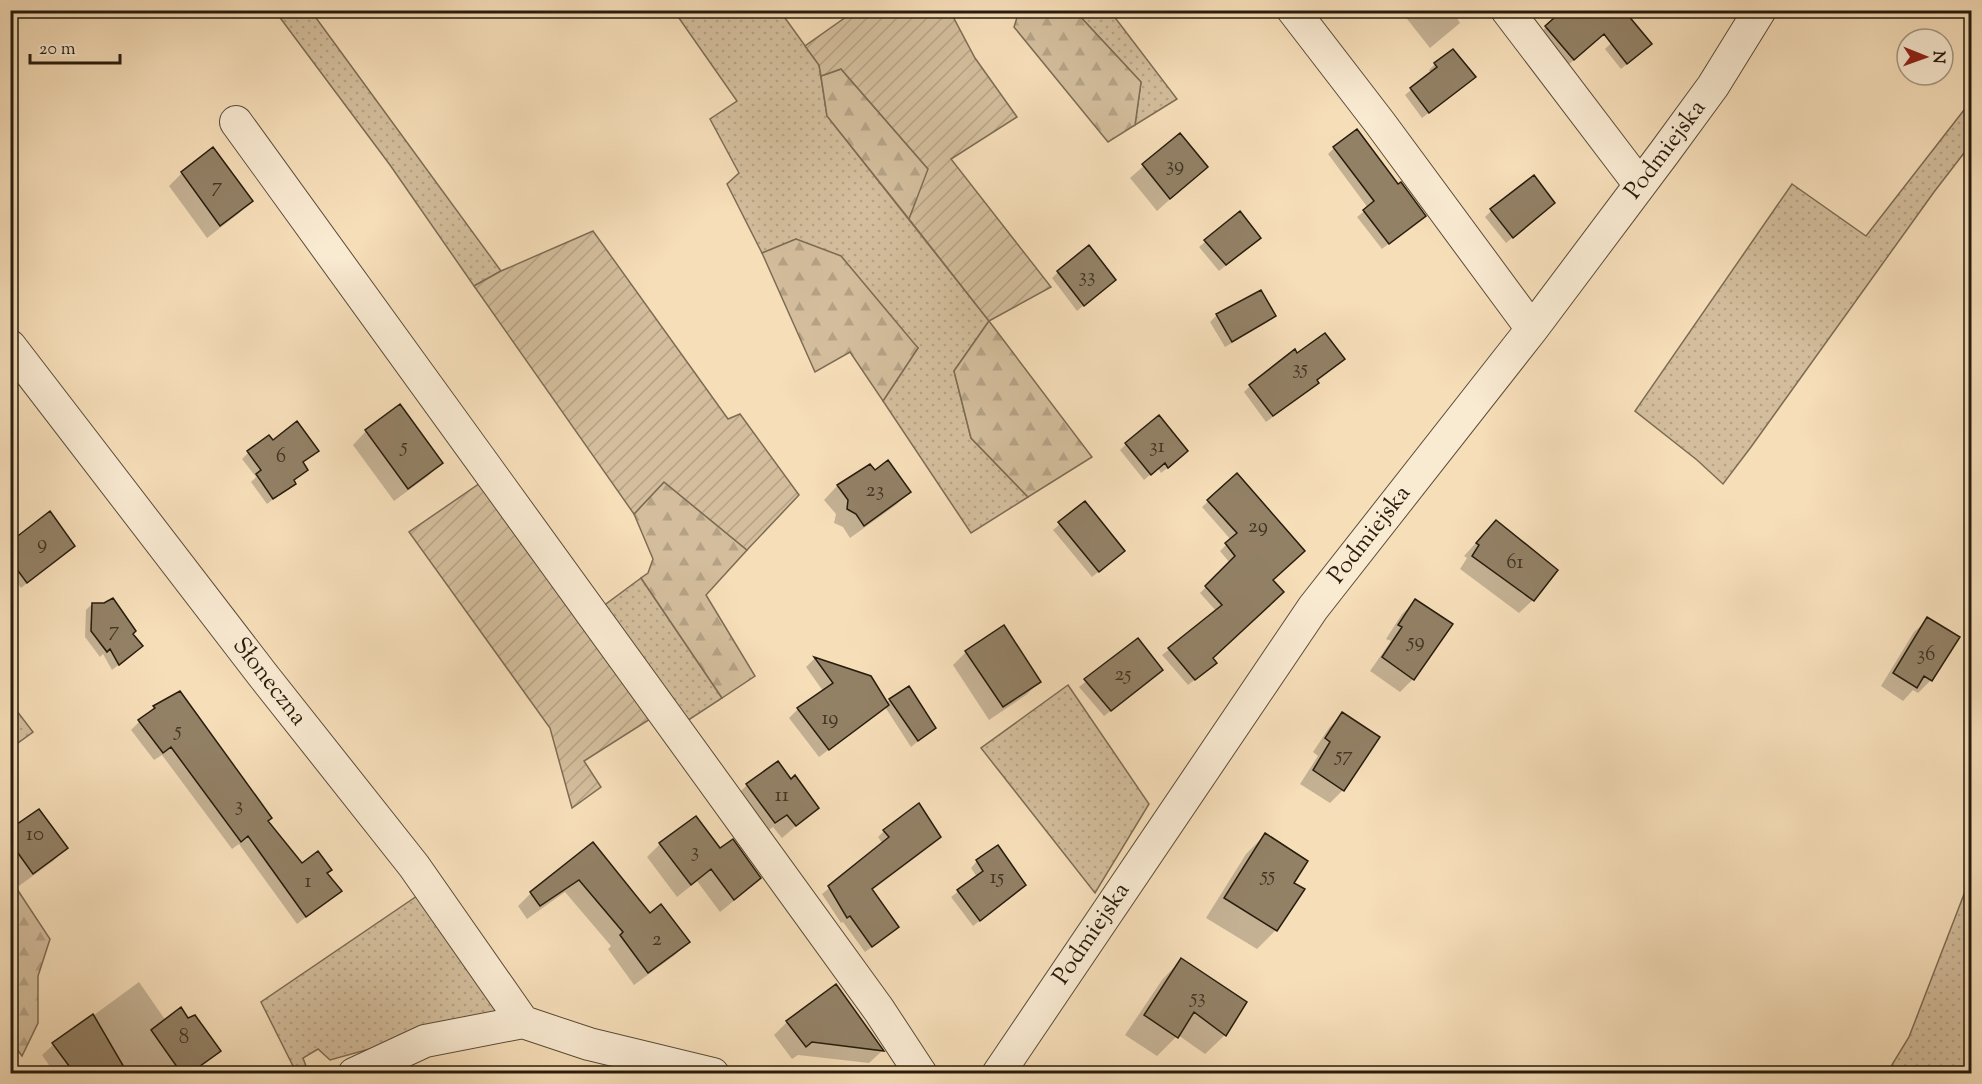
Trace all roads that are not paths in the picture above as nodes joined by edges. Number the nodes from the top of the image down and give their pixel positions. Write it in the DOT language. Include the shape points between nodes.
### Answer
graph roads {
  1 [pos="1293,10"];
  2 [pos="1507,10"];
  3 [pos="1760,10"];
  4 [pos="236,122"];
  5 [pos="1640,185"];
  6 [pos="1532,329"];
  7 [pos="10,346"];
  8 [pos="523,1022"];
  9 [pos="354,1074"];
  10 [pos="712,1074"];
  11 [pos="921,1074"];
  12 [pos="998,1074"];
  1 -- 6 [label="street"];
  2 -- 5 [label="street"];
  3 -- 5 [label="street, Podmiejska" via="1713,86"];
  4 -- 11 [label="street" via="872,1000"];
  5 -- 6 [label="street, Podmiejska"];
  6 -- 12 [label="street, Podmiejska" via="1313,608"];
  7 -- 8 [label="street, Słoneczna" via="414,866"];
  8 -- 9 [label="street" via="425,1041"];
  8 -- 10 [label="street" via="589,1044"];
}
